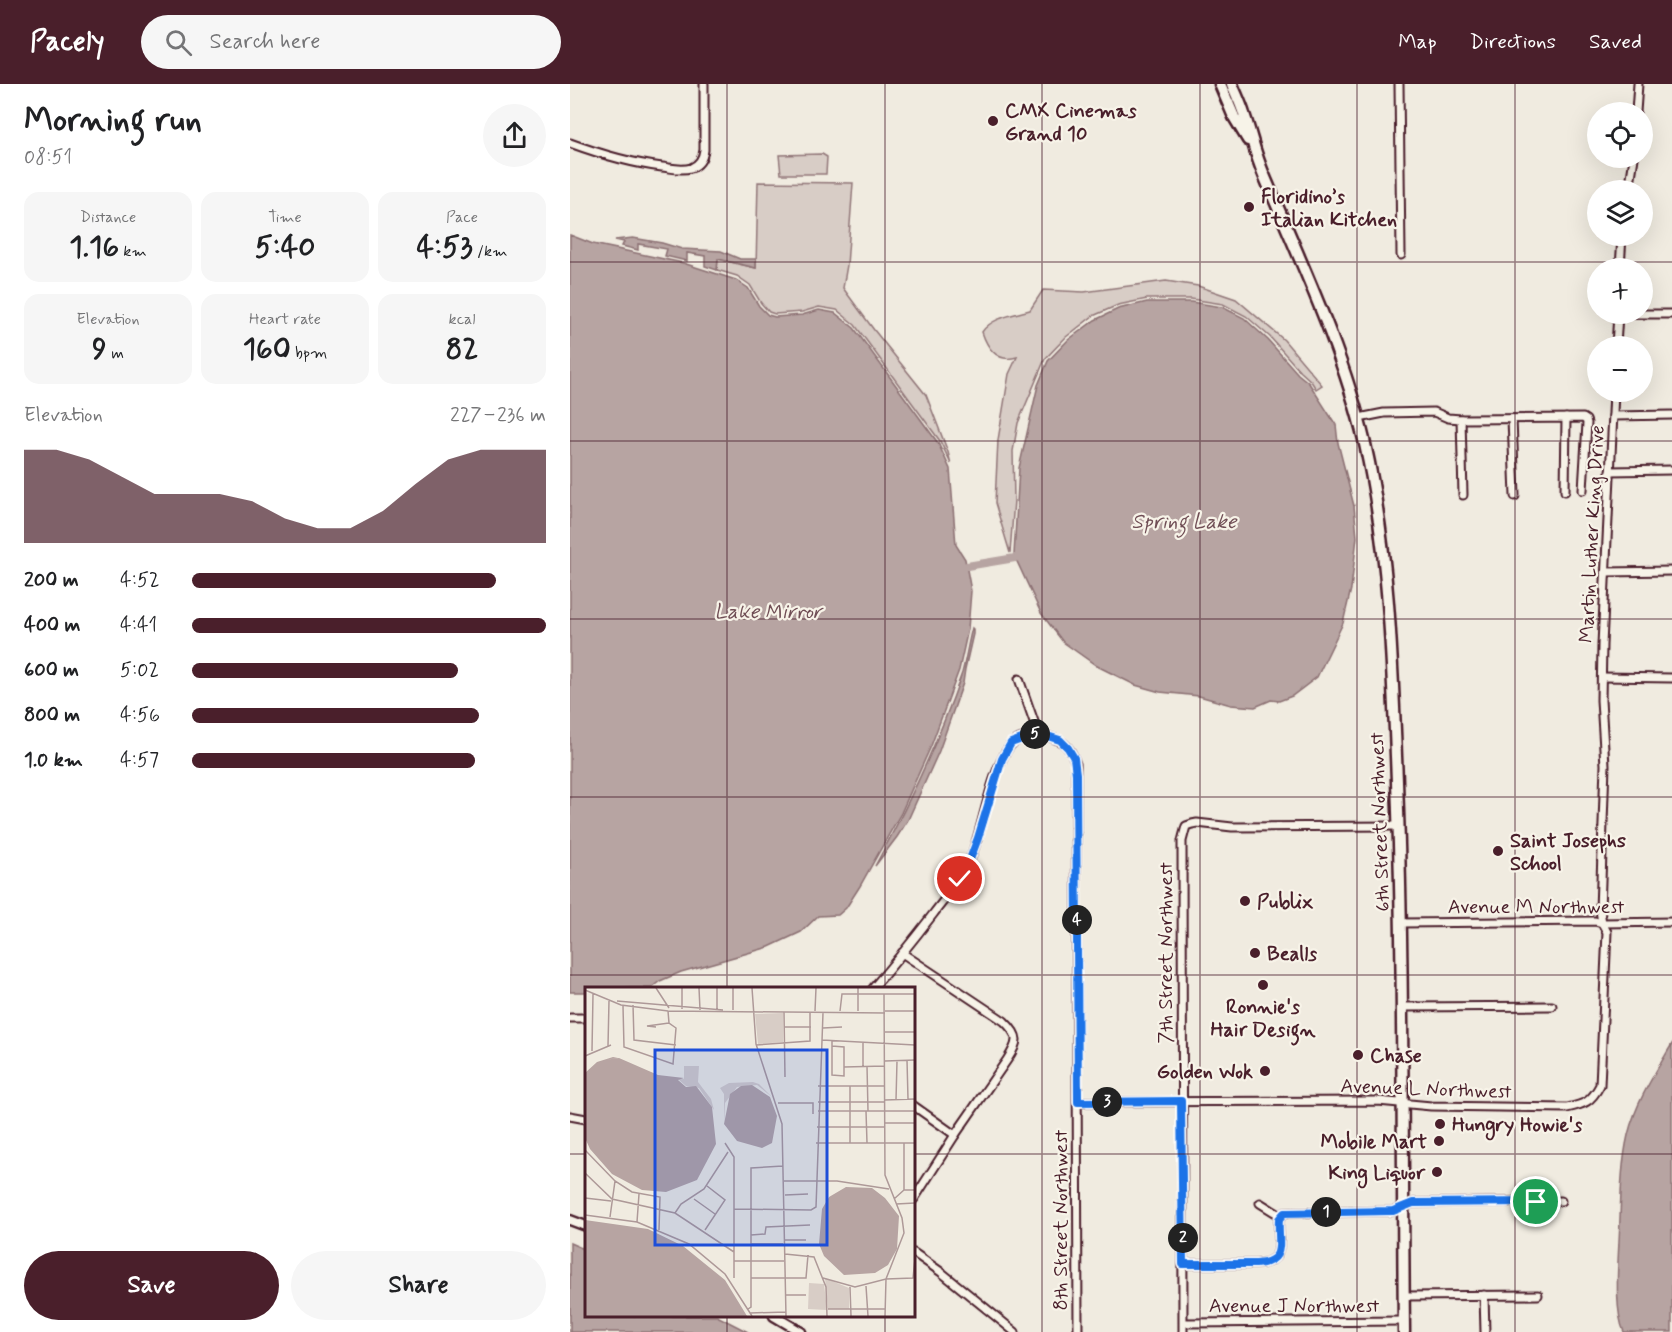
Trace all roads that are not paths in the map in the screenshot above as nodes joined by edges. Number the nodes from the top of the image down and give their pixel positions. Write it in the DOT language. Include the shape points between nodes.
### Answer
graph roads {
  1 [pos="704,84"];
  2 [pos="1220,84"];
  3 [pos="1232,84"];
  4 [pos="1399,84"];
  5 [pos="1638,84"];
  6 [pos="1637,102"];
  7 [pos="570,143"];
  8 [pos="1254,150"];
  9 [pos="1401,255"];
  10 [pos="1614,402"];
  11 [pos="1672,415"];
  12 [pos="1613,416"];
  13 [pos="1359,418"];
  14 [pos="1566,418"];
  15 [pos="1461,419"];
  16 [pos="1512,419"];
  17 [pos="1672,470"];
  18 [pos="1610,471"];
  19 [pos="1583,490"];
  20 [pos="1565,491"];
  21 [pos="1463,495"];
  22 [pos="1515,496"];
  23 [pos="1672,571"];
  24 [pos="1606,572"];
  25 [pos="1602,677"];
  26 [pos="1672,678"];
  27 [pos="1019,679"];
  28 [pos="1038,733"];
  29 [pos="1399,825"];
  30 [pos="1672,922"];
  31 [pos="1400,923"];
  32 [pos="1602,923"];
  33 [pos="902,953"];
  34 [pos="874,987"];
  35 [pos="1552,1006"];
  36 [pos="1401,1007"];
  37 [pos="1181,1101"];
  38 [pos="1078,1102"];
  39 [pos="1402,1103"];
  40 [pos="915,1107"];
  41 [pos="570,1116"];
  42 [pos="585,1119"];
  43 [pos="956,1135"];
  44 [pos="915,1197"];
  45 [pos="1561,1201"];
  46 [pos="1260,1203"];
  47 [pos="1403,1206"];
  48 [pos="1281,1216"];
  49 [pos="570,1220"];
  50 [pos="585,1226"];
  51 [pos="915,1254"];
  52 [pos="1183,1264"];
  53 [pos="1484,1295"];
  54 [pos="1538,1295"];
  55 [pos="1404,1296"];
  56 [pos="776,1317"];
  57 [pos="1184,1323"];
  58 [pos="1404,1326"];
  59 [pos="801,1332"];
  60 [pos="1015,1332"];
  61 [pos="1078,1332"];
  62 [pos="1183,1332"];
  63 [pos="1485,1332"];
  1 -- 7 [label="street" via="704,150 694,166 678,169 631,162"];
  2 -- 8 [label="highway"];
  3 -- 8 [label="highway"];
  4 -- 9 [label="street"];
  5 -- 6 [label="street"];
  8 -- 13 [label="highway, 6th Street Northwest" via="1340,357"];
  10 -- 12 [label="street, Martin Luther King Drive"];
  11 -- 12 [label="street"];
  12 -- 18 [label="street, Martin Luther King Drive"];
  13 -- 15 [label="street" via="1434,412"];
  13 -- 29 [label="highway, 6th Street Northwest" via="1384,552"];
  14 -- 16 [label="street"];
  14 -- 19 [label="street" via="1583,418 1587,423"];
  14 -- 20 [label="street"];
  15 -- 16 [label="street"];
  15 -- 21 [label="street"];
  16 -- 22 [label="street"];
  17 -- 18 [label="street"];
  18 -- 24 [label="street, Martin Luther King Drive"];
  23 -- 24 [label="street"];
  24 -- 25 [label="street, Martin Luther King Drive"];
  25 -- 26 [label="street"];
  25 -- 32 [label="street, Martin Luther King Drive"];
  27 -- 28 [label="street"];
  28 -- 33 [label="street" via="1011,743 960,879"];
  28 -- 38 [label="street, 8th Street Northwest" via="1060,740 1076,764"];
  29 -- 31 [label="highway, 6th Street Northwest"];
  29 -- 37 [label="street, 7th Street Northwest" via="1186,826 1182,842"];
  30 -- 32 [label="street, Avenue M Northwest"];
  31 -- 32 [label="street, Avenue M Northwest"];
  31 -- 36 [label="highway, 6th Street Northwest"];
  32 -- 39 [label="street, Avenue L Northwest" via="1607,932 1600,1085 1586,1104 1567,1108"];
  33 -- 34 [label="street"];
  33 -- 43 [label="street" via="1015,1032 1015,1048"];
  35 -- 36 [label="street"];
  36 -- 39 [label="highway, 6th Street Northwest"];
  37 -- 38 [label="street, Avenue L Northwest"];
  37 -- 39 [label="street, Avenue L Northwest"];
  37 -- 52 [label="street, 7th Street Northwest"];
  38 -- 61 [label="street, 8th Street Northwest"];
  39 -- 47 [label="highway, 6th Street Northwest"];
  40 -- 43 [label="street"];
  41 -- 42 [label="street"];
  43 -- 44 [label="street"];
  45 -- 47 [label="street"];
  46 -- 48 [label="street"];
  47 -- 48 [label="street" via="1393,1211 1290,1212"];
  47 -- 55 [label="highway, 6th Street Northwest"];
  48 -- 52 [label="street" via="1279,1252 1268,1264"];
  49 -- 50 [label="main road"];
  51 -- 60 [label="street"];
  52 -- 57 [label="street, 7th Street Northwest"];
  53 -- 54 [label="street, Avenue J Northwest"];
  53 -- 55 [label="street, Avenue J Northwest"];
  53 -- 63 [label="street"];
  55 -- 58 [label="highway, 6th Street Northwest"];
  56 -- 59 [label="main road"];
  57 -- 58 [label="street, Avenue J Northwest"];
  57 -- 62 [label="street, 7th Street Northwest"];
}
